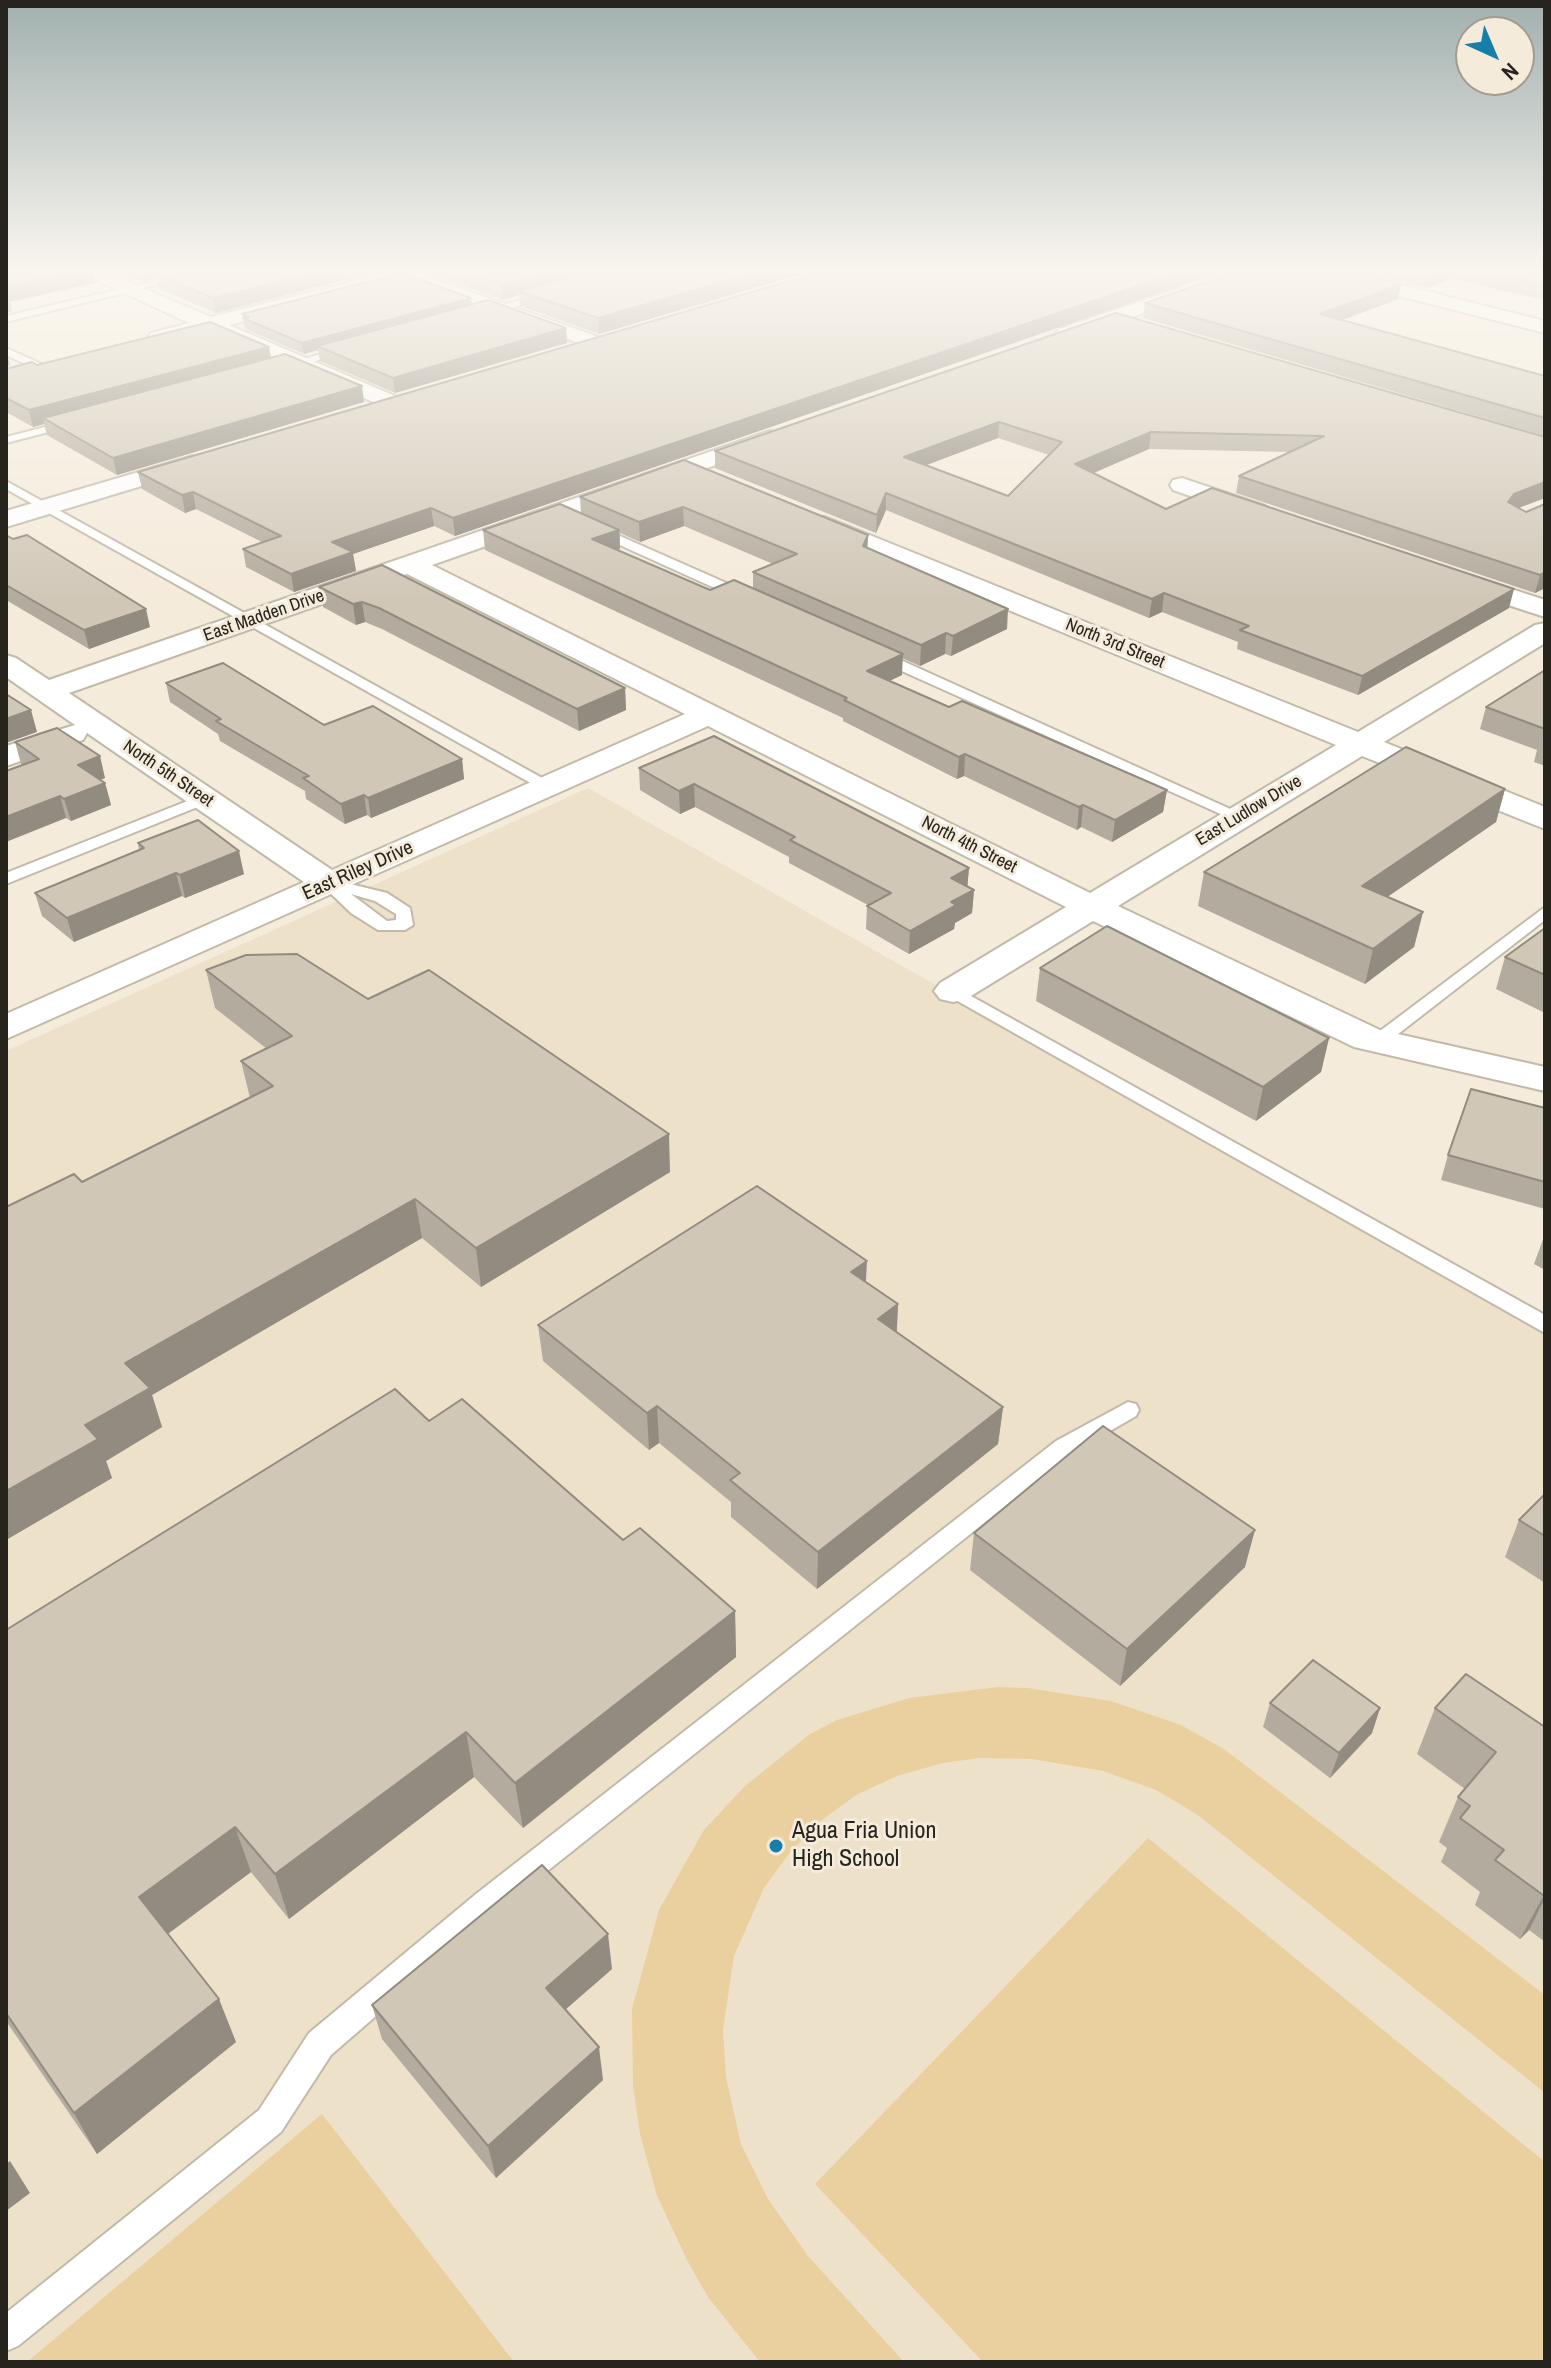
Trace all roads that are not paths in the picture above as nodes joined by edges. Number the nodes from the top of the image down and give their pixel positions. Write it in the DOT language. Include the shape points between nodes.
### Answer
graph roads {
  1 [pos="346,381"];
  2 [pos="364,413"];
  3 [pos="83,420"];
  4 [pos="788,432"];
  5 [pos="6,440"];
  6 [pos="212,458"];
  7 [pos="686,468"];
  8 [pos="6,484"];
  9 [pos="1182,485"];
  10 [pos="730,486"];
  11 [pos="45,507"];
  12 [pos="788,510"];
  13 [pos="1273,516"];
  14 [pos="6,519"];
  15 [pos="587,526"];
  16 [pos="411,565"];
  17 [pos="1439,573"];
  18 [pos="761,603"];
  19 [pos="1545,609"];
  20 [pos="249,621"];
  21 [pos="1545,631"];
  22 [pos="863,649"];
  23 [pos="6,664"];
  24 [pos="46,691"];
  25 [pos="710,714"];
  26 [pos="95,725"];
  27 [pos="1359,744"];
  28 [pos="6,757"];
  29 [pos="548,787"];
  30 [pos="205,799"];
  31 [pos="1240,817"];
  32 [pos="1545,819"];
  33 [pos="6,879"];
  34 [pos="330,884"];
  35 [pos="1092,907"];
  36 [pos="1545,912"];
  37 [pos="953,991"];
  38 [pos="6,1028"];
  39 [pos="1378,1041"];
  40 [pos="1545,1079"];
  41 [pos="1545,1325"];
  42 [pos="1128,1410"];
  43 [pos="6,2334"];
  1 -- 2 [label="street" via="402,401"];
  3 -- 5 [label="lane"];
  4 -- 7 [label="street, East Madden Drive"];
  6 -- 11 [label="street"];
  7 -- 10 [label="street"];
  7 -- 16 [label="street, East Madden Drive" via="565,516"];
  8 -- 11 [label="lane"];
  9 -- 13 [label="street"];
  11 -- 14 [label="street"];
  11 -- 20 [label="lane"];
  12 -- 27 [label="street, North 3rd Street"];
  15 -- 18 [label="lane"];
  16 -- 20 [label="street, East Madden Drive"];
  16 -- 25 [label="street, North 4th Street"];
  17 -- 19 [label="street"];
  20 -- 24 [label="street, East Madden Drive"];
  20 -- 29 [label="lane"];
  21 -- 27 [label="street, East Ludlow Drive"];
  22 -- 31 [label="lane"];
  23 -- 24 [label="street, North 5th Street"];
  24 -- 26 [label="street, North 5th Street"];
  25 -- 29 [label="street, East Riley Drive"];
  25 -- 35 [label="street, North 4th Street"];
  26 -- 28 [label="street"];
  26 -- 30 [label="street, North 5th Street"];
  27 -- 31 [label="street, East Ludlow Drive"];
  27 -- 32 [label="street, North 3rd Street"];
  29 -- 34 [label="street, East Riley Drive"];
  30 -- 33 [label="lane"];
  30 -- 34 [label="street, North 5th Street"];
  31 -- 35 [label="street, East Ludlow Drive"];
  34 -- 38 [label="street, East Riley Drive"];
  35 -- 37 [label="street, East Ludlow Drive"];
  35 -- 39 [label="street, North 4th Street"];
  36 -- 39 [label="lane"];
  37 -- 41 [label="lane"];
  39 -- 40 [label="street, North 4th Street"];
  42 -- 43 [label="lane" via="1064,1447 486,1903 320,2044 270,2121"];
}
